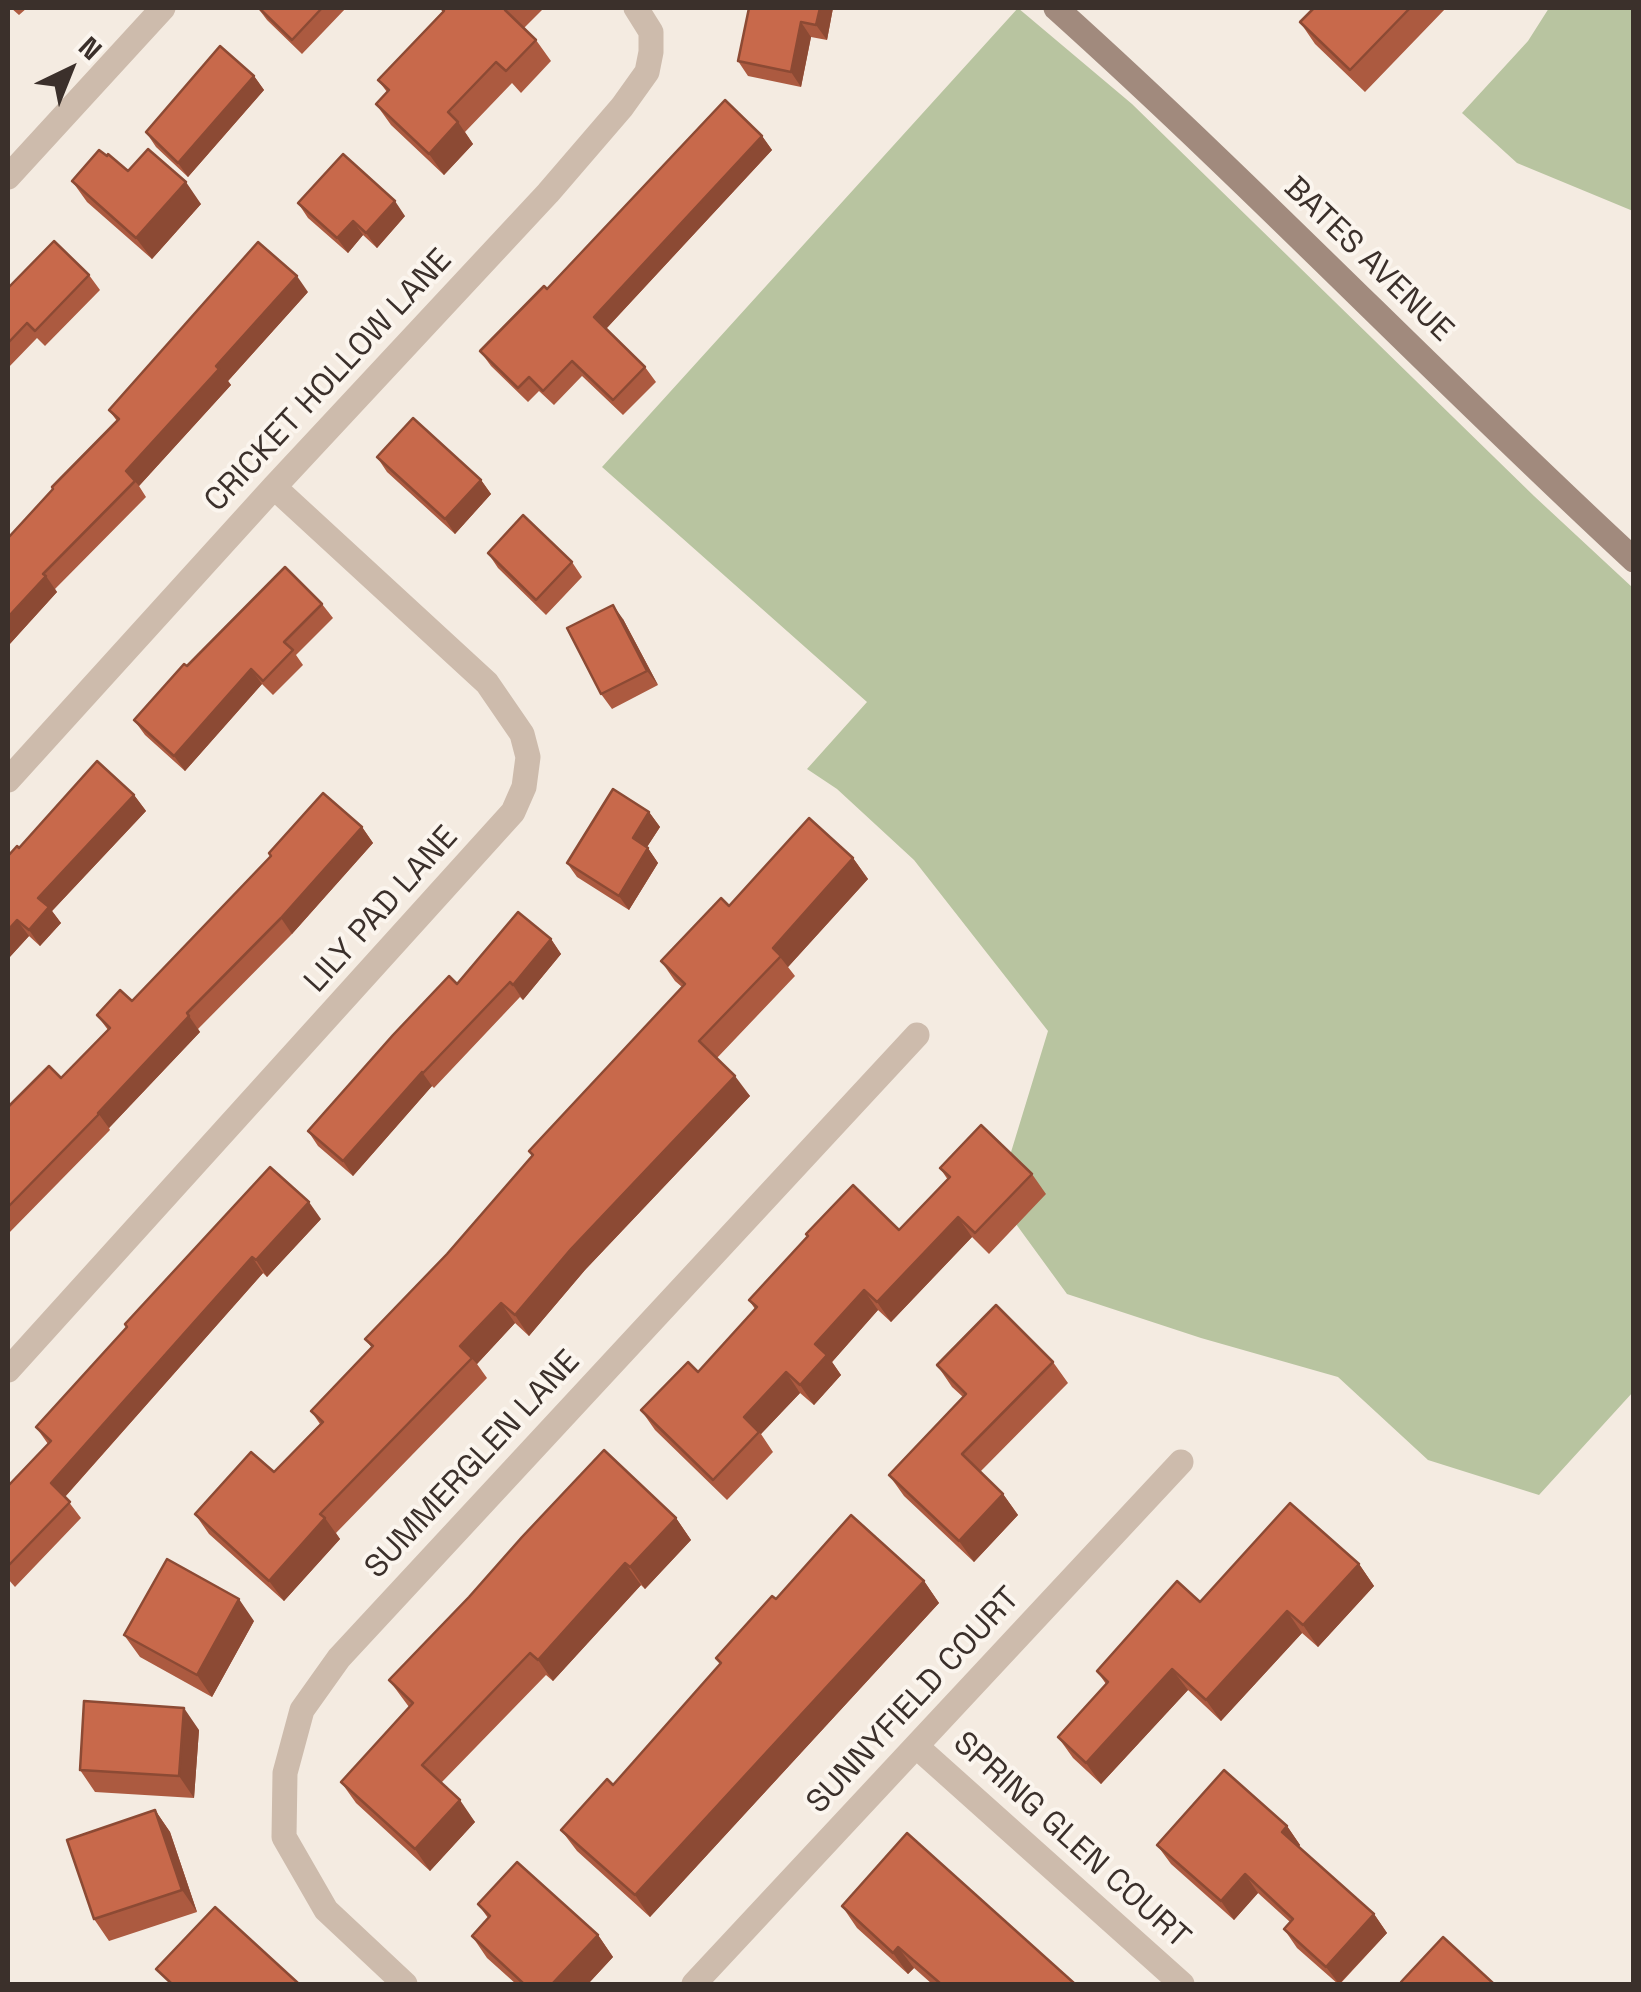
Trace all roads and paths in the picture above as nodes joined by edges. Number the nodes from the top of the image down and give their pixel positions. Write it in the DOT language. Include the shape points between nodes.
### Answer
graph roads {
  1 [pos="163,8"];
  2 [pos="636,8"];
  3 [pos="1056,8"];
  4 [pos="8,176"];
  5 [pos="274,487"];
  6 [pos="1634,560"];
  7 [pos="8,780"];
  8 [pos="917,1035"];
  9 [pos="8,1370"];
  10 [pos="1181,1462"];
  11 [pos="916,1746"];
  12 [pos="405,1984"];
  13 [pos="694,1984"];
  14 [pos="1182,1984"];
  1 -- 4 [label="street"];
  2 -- 5 [label="street, CRICKET HOLLOW LANE" via="651,32 652,52 647,72 622,107"];
  3 -- 6 [label="street, BATES AVENUE"];
  5 -- 7 [label="street, CRICKET HOLLOW LANE"];
  5 -- 9 [label="street, LILY PAD LANE" via="488,683 522,734 528,758 524,787 490,838"];
  8 -- 12 [label="street, SUMMERGLEN LANE" via="338,1658 302,1710 285,1773 284,1837 326,1910"];
  10 -- 11 [label="street, SUNNYFIELD COURT"];
  11 -- 13 [label="street, SUNNYFIELD COURT"];
  11 -- 14 [label="street, SPRING GLEN COURT"];
}
